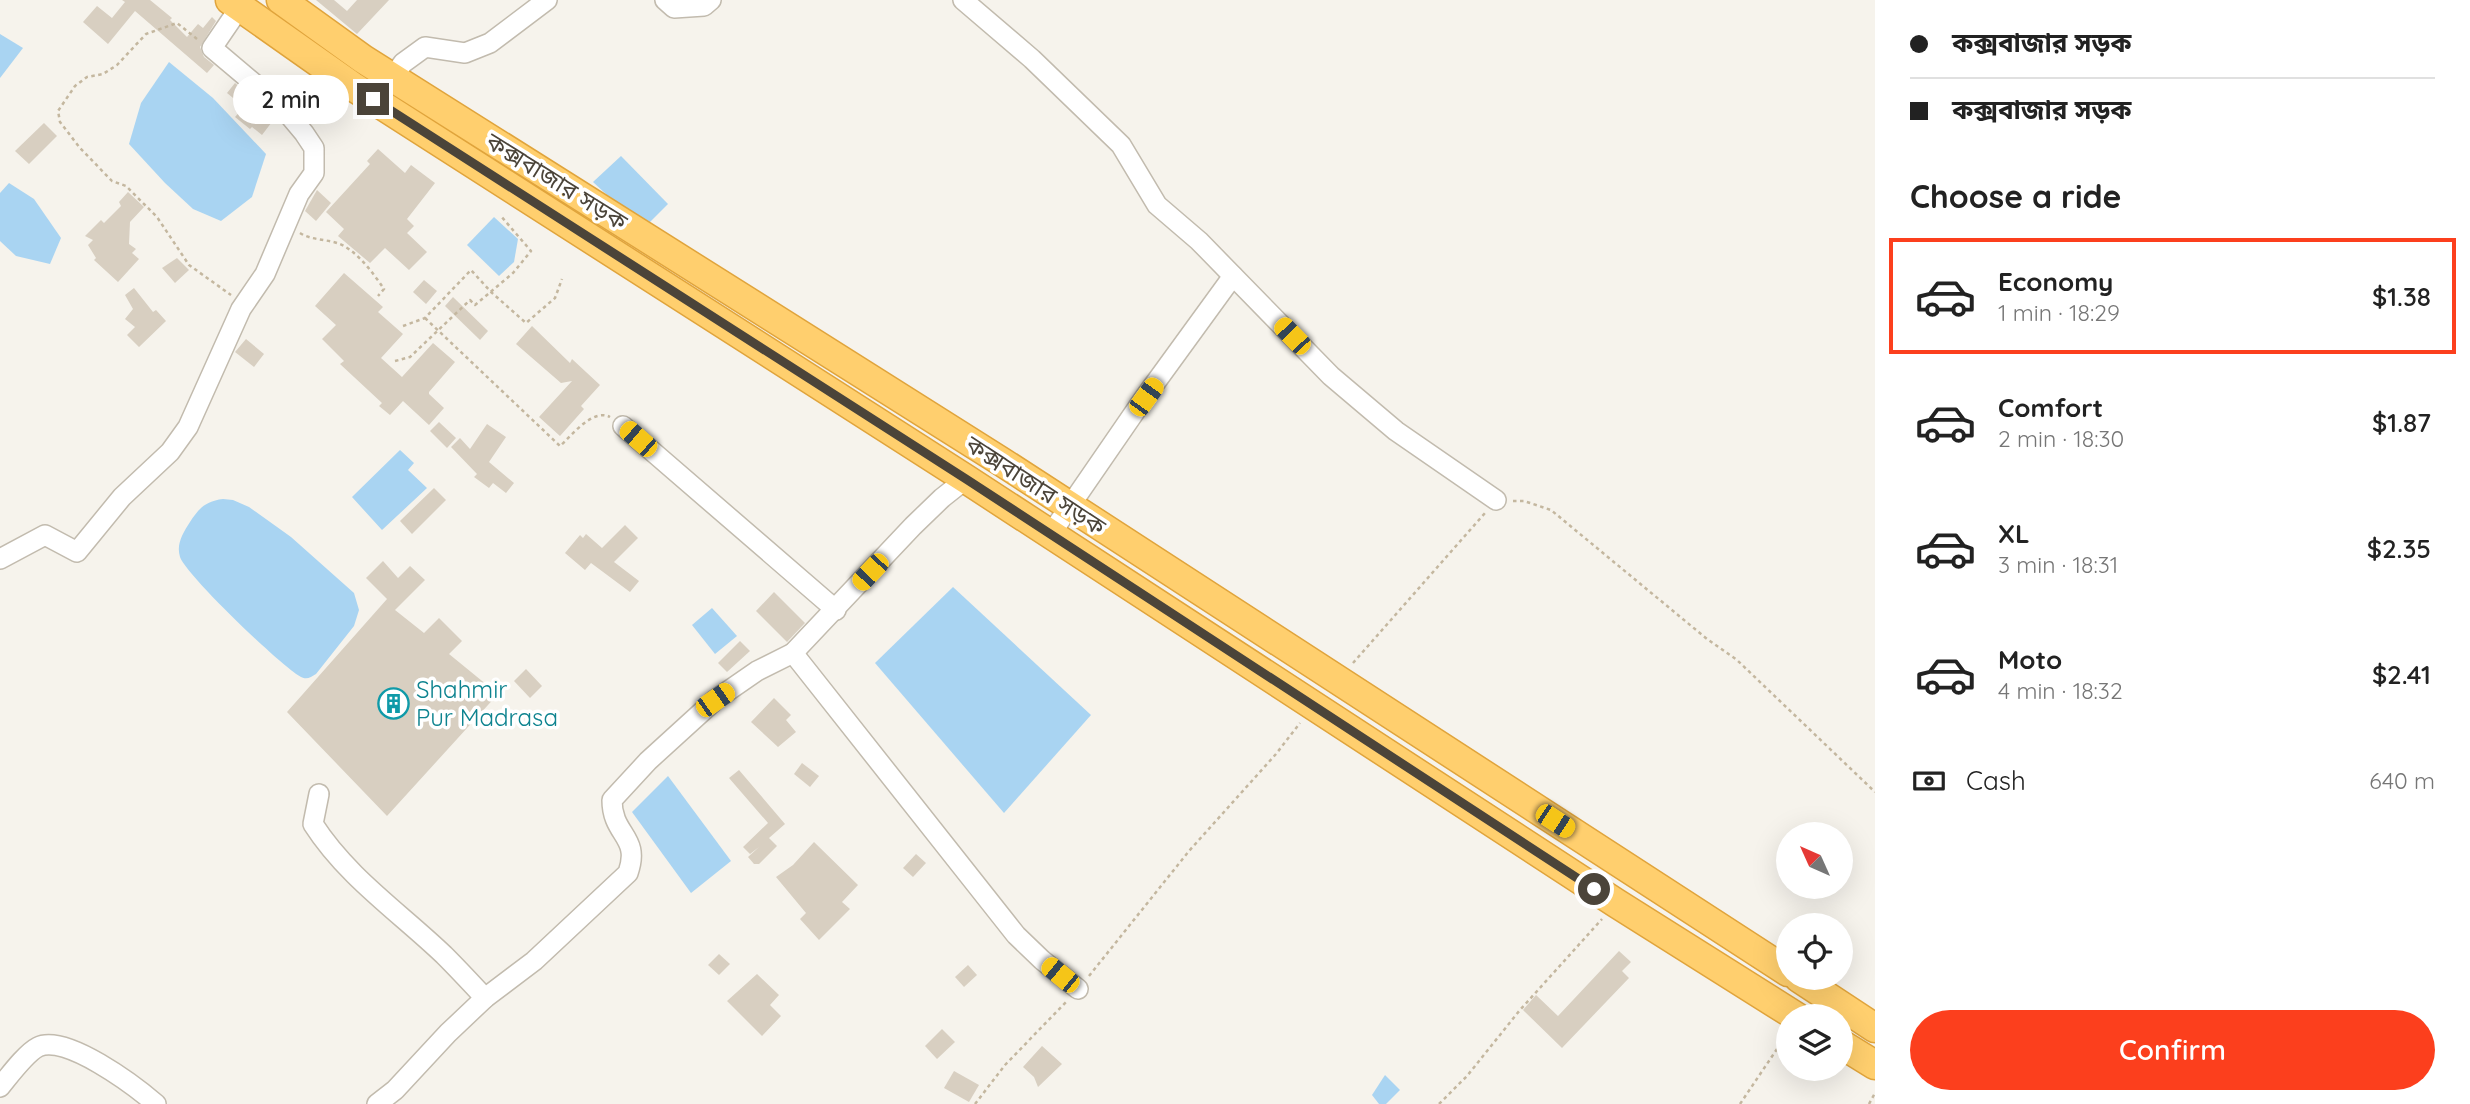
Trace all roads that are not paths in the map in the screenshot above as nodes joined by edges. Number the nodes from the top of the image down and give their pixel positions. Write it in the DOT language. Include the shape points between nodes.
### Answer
graph roads {
  1 [pos="281,0"];
  2 [pos="547,0"];
  3 [pos="665,0"];
  4 [pos="711,0"];
  5 [pos="963,0"];
  6 [pos="235,3"];
  7 [pos="393,77"];
  8 [pos="1233,276"];
  9 [pos="623,426"];
  10 [pos="966,479"];
  11 [pos="1496,500"];
  12 [pos="1069,506"];
  13 [pos="1050,536"];
  14 [pos="0,559"];
  15 [pos="836,610"];
  16 [pos="793,653"];
  17 [pos="319,794"];
  18 [pos="1776,964"];
  19 [pos="1078,989"];
  20 [pos="1817,990"];
  21 [pos="485,999"];
  22 [pos="1776,1004"];
  23 [pos="1875,1028"];
  24 [pos="1853,1051"];
  25 [pos="1875,1065"];
  26 [pos="0,1087"];
  27 [pos="156,1104"];
  28 [pos="377,1104"];
  1 -- 7 [label="highway, কক্সবাজার সড়ক"];
  2 -- 7 [label="street" via="490,43 465,53 425,47"];
  3 -- 4 [label="street" via="674,8 704,6"];
  5 -- 8 [label="street" via="1121,145 1157,205"];
  6 -- 10 [label="highway, কক্সবাজার সড়ক" via="362,93"];
  6 -- 14 [label="street" via="212,48 284,108 314,148 314,173 299,194 265,274 241,309 188,427 170,452 122,497 77,552 45,535"];
  7 -- 12 [label="highway, কক্সবাজার সড়ক"];
  8 -- 11 [label="street" via="1331,376 1396,431"];
  8 -- 12 [label="street"];
  9 -- 15 [label="street"];
  10 -- 13 [label="highway, কক্সবাজার সড়ক"];
  10 -- 15 [label="street" via="913,526"];
  12 -- 13 [label="street"];
  12 -- 18 [label="highway, কক্সবাজার সড়ক"];
  13 -- 22 [label="highway, কক্সবাজার সড়ক"];
  15 -- 16 [label="street"];
  16 -- 19 [label="street" via="1016,935"];
  16 -- 21 [label="street" via="715,700 612,800 617,827 632,850 628,873 534,961"];
  17 -- 21 [label="street" via="313,824 328,848"];
  20 -- 23 [label="highway"];
  21 -- 28 [label="street"];
  24 -- 25 [label="highway"];
  26 -- 27 [label="street" via="38,1048 54,1044 121,1076"];
}
